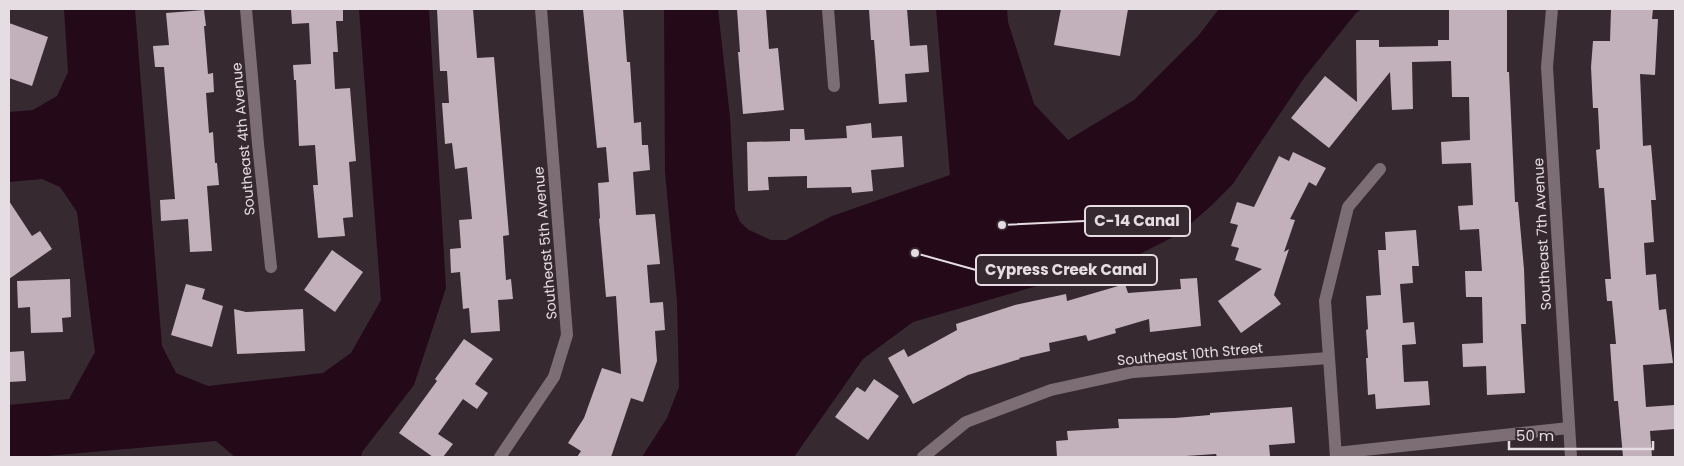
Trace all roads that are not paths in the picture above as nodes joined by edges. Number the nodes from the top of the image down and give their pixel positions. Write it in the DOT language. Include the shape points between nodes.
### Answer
graph roads {
  1 [pos="246,9"];
  2 [pos="541,9"];
  3 [pos="828,9"];
  4 [pos="1552,9"];
  5 [pos="834,86"];
  6 [pos="1380,169"];
  7 [pos="271,267"];
  8 [pos="1329,358"];
  9 [pos="1569,428"];
  10 [pos="1336,455"];
  11 [pos="500,457"];
  12 [pos="923,457"];
  13 [pos="1571,457"];
  1 -- 7 [label="street, Southeast 4th Avenue"];
  2 -- 11 [label="street, Southeast 5th Avenue" via="567,334 554,377"];
  3 -- 5 [label="street"];
  4 -- 9 [label="street, Southeast 7th Avenue" via="1547,67"];
  6 -- 8 [label="street" via="1348,207 1325,300"];
  8 -- 10 [label="street"];
  8 -- 12 [label="street, Southeast 10th Street" via="1133,372 1051,390 966,422"];
  9 -- 10 [label="street"];
  9 -- 13 [label="street, Southeast 7th Avenue"];
}
